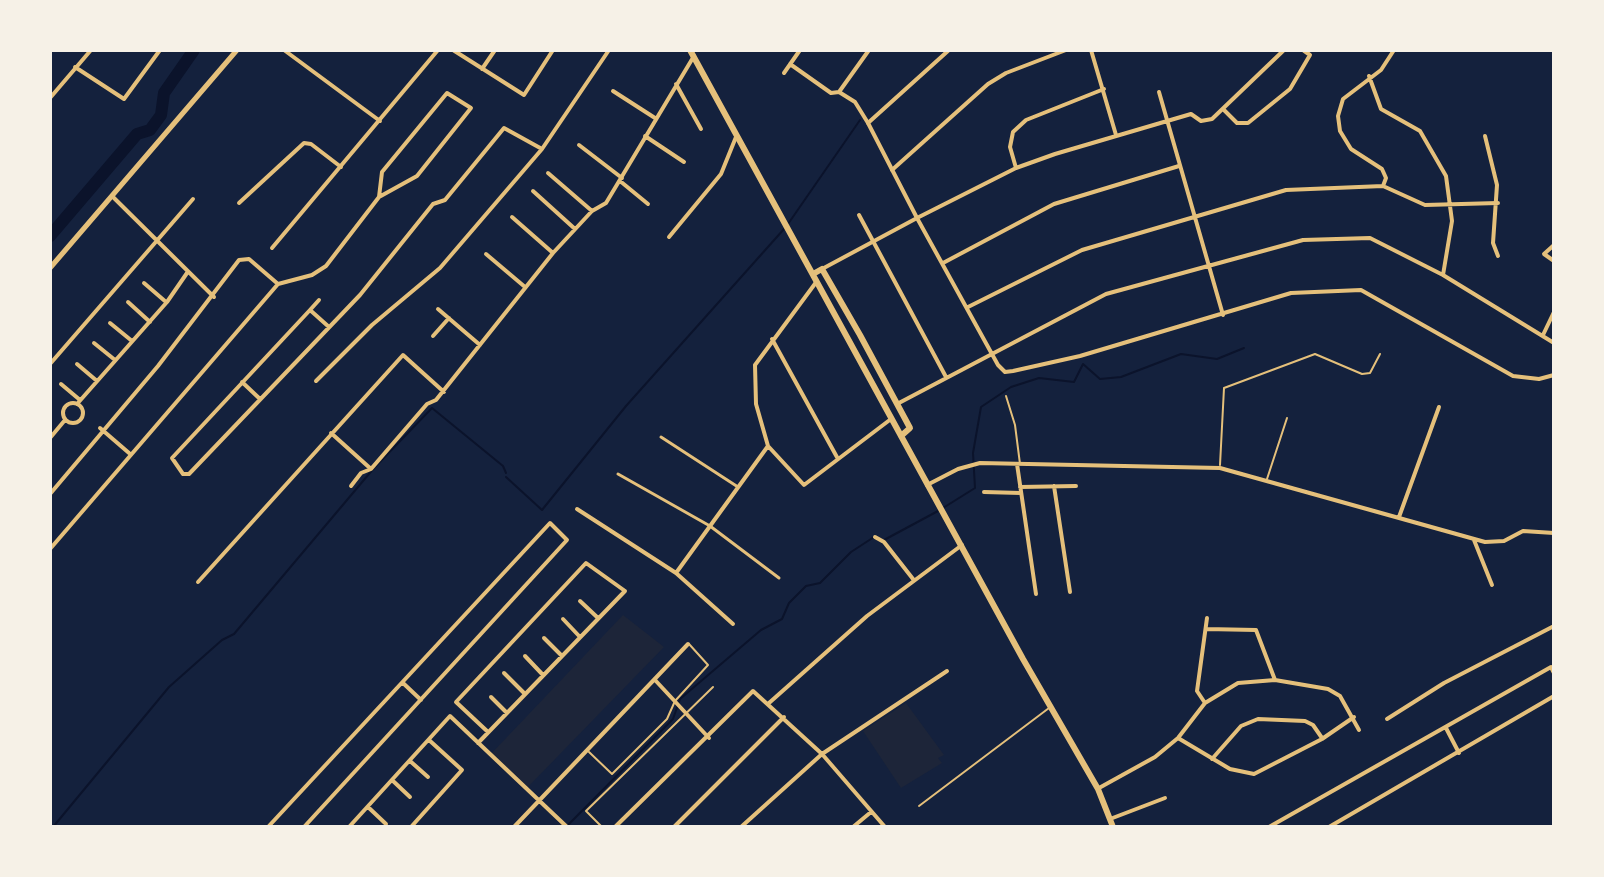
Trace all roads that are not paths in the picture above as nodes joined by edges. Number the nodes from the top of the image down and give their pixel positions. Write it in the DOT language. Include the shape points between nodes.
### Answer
graph roads {
  1 [pos="91,50"];
  2 [pos="160,50"];
  3 [pos="237,50"];
  4 [pos="284,50"];
  5 [pos="438,50"];
  6 [pos="453,50"];
  7 [pos="495,50"];
  8 [pos="553,50"];
  9 [pos="609,50"];
  10 [pos="800,50"];
  11 [pos="869,50"];
  12 [pos="949,50"];
  13 [pos="1066,50"];
  14 [pos="1091,50"];
  15 [pos="1284,50"];
  16 [pos="1303,50"];
  17 [pos="1394,50"];
  18 [pos="692,53"];
  19 [pos="790,64"];
  20 [pos="75,67"];
  21 [pos="482,69"];
  22 [pos="784,73"];
  23 [pos="1369,76"];
  24 [pos="676,84"];
  25 [pos="1104,89"];
  26 [pos="52,91"];
  27 [pos="613,91"];
  28 [pos="839,92"];
  29 [pos="1159,92"];
  30 [pos="50,98"];
  31 [pos="1224,110"];
  32 [pos="655,118"];
  33 [pos="1167,120"];
  34 [pos="380,121"];
  35 [pos="868,123"];
  36 [pos="701,129"];
  37 [pos="737,135"];
  38 [pos="1116,135"];
  39 [pos="645,136"];
  40 [pos="1485,136"];
  41 [pos="579,145"];
  42 [pos="542,149"];
  43 [pos="684,162"];
  44 [pos="1179,166"];
  45 [pos="341,168"];
  46 [pos="1016,168"];
  47 [pos="892,170"];
  48 [pos="548,173"];
  49 [pos="621,179"];
  50 [pos="1383,186"];
  51 [pos="533,191"];
  52 [pos="113,197"];
  53 [pos="379,197"];
  54 [pos="193,199"];
  55 [pos="239,203"];
  56 [pos="1498,203"];
  57 [pos="648,204"];
  58 [pos="1452,206"];
  59 [pos="592,211"];
  60 [pos="859,215"];
  61 [pos="512,217"];
  62 [pos="1194,217"];
  63 [pos="917,218"];
  64 [pos="575,229"];
  65 [pos="669,237"];
  66 [pos="157,241"];
  67 [pos="874,241"];
  68 [pos="1554,245"];
  69 [pos="272,248"];
  70 [pos="553,253"];
  71 [pos="486,254"];
  72 [pos="1498,256"];
  73 [pos="1554,261"];
  74 [pos="943,263"];
  75 [pos="1209,265"];
  76 [pos="50,268"];
  77 [pos="822,269"];
  78 [pos="187,273"];
  79 [pos="1443,275"];
  80 [pos="815,277"];
  81 [pos="144,283"];
  82 [pos="278,284"];
  83 [pos="525,287"];
  84 [pos="214,297"];
  85 [pos="319,300"];
  86 [pos="128,302"];
  87 [pos="167,302"];
  88 [pos="968,307"];
  89 [pos="438,309"];
  90 [pos="310,310"];
  91 [pos="1554,312"];
  92 [pos="1223,315"];
  93 [pos="449,318"];
  94 [pos="150,322"];
  95 [pos="110,323"];
  96 [pos="329,327"];
  97 [pos="860,335"];
  98 [pos="1543,335"];
  99 [pos="433,336"];
  100 [pos="772,339"];
  101 [pos="132,341"];
  102 [pos="849,341"];
  103 [pos="94,343"];
  104 [pos="1554,343"];
  105 [pos="480,345"];
  106 [pos="991,352"];
  107 [pos="1380,354"];
  108 [pos="115,360"];
  109 [pos="50,364"];
  110 [pos="77,364"];
  111 [pos="1554,375"];
  112 [pos="946,377"];
  113 [pos="97,381"];
  114 [pos="316,381"];
  115 [pos="242,382"];
  116 [pos="61,384"];
  117 [pos="444,392"];
  118 [pos="1006,396"];
  119 [pos="260,399"];
  120 [pos="79,402"];
  121 [pos="897,404"];
  122 [pos="1439,407"];
  123 [pos="886,409"];
  124 [pos="1287,418"];
  125 [pos="891,419"];
  126 [pos="65,420"];
  127 [pos="50,424"];
  128 [pos="101,429"];
  129 [pos="57,430"];
  130 [pos="331,433"];
  131 [pos="901,436"];
  132 [pos="661,437"];
  133 [pos="50,438"];
  134 [pos="768,446"];
  135 [pos="129,453"];
  136 [pos="838,459"];
  137 [pos="1018,465"];
  138 [pos="1220,468"];
  139 [pos="371,469"];
  140 [pos="618,474"];
  141 [pos="1267,479"];
  142 [pos="927,485"];
  143 [pos="351,486"];
  144 [pos="1054,486"];
  145 [pos="1076,486"];
  146 [pos="739,487"];
  147 [pos="1020,490"];
  148 [pos="984,492"];
  149 [pos="50,494"];
  150 [pos="577,509"];
  151 [pos="1399,517"];
  152 [pos="710,526"];
  153 [pos="1554,533"];
  154 [pos="875,537"];
  155 [pos="1474,540"];
  156 [pos="962,545"];
  157 [pos="50,549"];
  158 [pos="676,573"];
  159 [pos="779,578"];
  160 [pos="913,580"];
  161 [pos="198,582"];
  162 [pos="1492,585"];
  163 [pos="1070,592"];
  164 [pos="1036,594"];
  165 [pos="580,601"];
  166 [pos="598,618"];
  167 [pos="1207,618"];
  168 [pos="563,619"];
  169 [pos="733,624"];
  170 [pos="1554,626"];
  171 [pos="1206,629"];
  172 [pos="580,637"];
  173 [pos="544,638"];
  174 [pos="688,644"];
  175 [pos="525,656"];
  176 [pos="562,656"];
  177 [pos="1552,670"];
  178 [pos="947,671"];
  179 [pos="504,673"];
  180 [pos="543,675"];
  181 [pos="655,680"];
  182 [pos="1275,680"];
  183 [pos="402,682"];
  184 [pos="713,687"];
  185 [pos="525,694"];
  186 [pos="1554,696"];
  187 [pos="491,697"];
  188 [pos="421,700"];
  189 [pos="675,701"];
  190 [pos="769,703"];
  191 [pos="1205,703"];
  192 [pos="1050,707"];
  193 [pos="507,713"];
  194 [pos="686,713"];
  195 [pos="784,717"];
  196 [pos="1354,717"];
  197 [pos="1387,719"];
  198 [pos="1446,728"];
  199 [pos="1359,730"];
  200 [pos="488,732"];
  201 [pos="709,738"];
  202 [pos="1178,738"];
  203 [pos="1322,739"];
  204 [pos="429,740"];
  205 [pos="478,743"];
  206 [pos="588,751"];
  207 [pos="1459,753"];
  208 [pos="822,754"];
  209 [pos="1212,759"];
  210 [pos="410,761"];
  211 [pos="428,777"];
  212 [pos="392,780"];
  213 [pos="1098,789"];
  214 [pos="410,797"];
  215 [pos="1165,798"];
  216 [pos="541,800"];
  217 [pos="919,806"];
  218 [pos="368,807"];
  219 [pos="871,812"];
  220 [pos="1110,819"];
  221 [pos="356,820"];
  222 [pos="386,824"];
  223 [pos="268,827"];
  224 [pos="304,827"];
  225 [pos="349,827"];
  226 [pos="364,827"];
  227 [pos="411,827"];
  228 [pos="514,827"];
  229 [pos="567,827"];
  230 [pos="602,827"];
  231 [pos="615,827"];
  232 [pos="674,827"];
  233 [pos="741,827"];
  234 [pos="853,827"];
  235 [pos="885,827"];
  236 [pos="1113,827"];
  237 [pos="1269,827"];
  238 [pos="1329,827"];
  1 -- 20 [label="street"];
  2 -- 20 [label="street" via="124,99"];
  3 -- 52 [label="main road"];
  4 -- 34 [label="street"];
  5 -- 34 [label="street"];
  6 -- 21 [label="street"];
  7 -- 21 [label="street"];
  8 -- 21 [label="street" via="524,95"];
  9 -- 42 [label="street"];
  10 -- 19 [label="street"];
  11 -- 28 [label="street"];
  12 -- 35 [label="street"];
  13 -- 47 [label="street" via="988,84"];
  14 -- 25 [label="street"];
  15 -- 31 [label="street"];
  16 -- 31 [label="street" via="1310,55 1290,89 1248,123 1237,123"];
  17 -- 23 [label="street" via="1381,70"];
  18 -- 24 [label="street"];
  18 -- 37 [label="main road"];
  19 -- 22 [label="street"];
  19 -- 28 [label="street" via="831,93"];
  20 -- 26 [label="street"];
  23 -- 50 [label="street" via="1343,99 1338,116 1351,149 1382,169"];
  23 -- 58 [label="street" via="1381,109 1420,131 1432,146"];
  24 -- 32 [label="street"];
  24 -- 36 [label="street"];
  25 -- 38 [label="street"];
  25 -- 46 [label="street" via="1013,132 1010,147"];
  26 -- 30 [label="street"];
  27 -- 32 [label="street"];
  28 -- 35 [label="street" via="855,102"];
  29 -- 33 [label="street"];
  31 -- 33 [label="street" via="1201,121 1191,114"];
  32 -- 39 [label="street"];
  33 -- 38 [label="street"];
  33 -- 44 [label="street"];
  34 -- 45 [label="street"];
  35 -- 47 [label="street"];
  37 -- 65 [label="street" via="721,174"];
  37 -- 80 [label="main road"];
  38 -- 46 [label="street"];
  39 -- 43 [label="street"];
  39 -- 49 [label="street"];
  40 -- 56 [label="street" via="1496,171"];
  41 -- 49 [label="street"];
  42 -- 96 [label="street" via="504,128"];
  42 -- 114 [label="street" via="440,268"];
  44 -- 62 [label="street"];
  44 -- 74 [label="street" via="1054,204"];
  45 -- 55 [label="street" via="304,143"];
  45 -- 69 [label="street"];
  46 -- 63 [label="street"];
  47 -- 63 [label="street"];
  48 -- 59 [label="street"];
  49 -- 57 [label="street"];
  49 -- 59 [label="street" via="606,203"];
  50 -- 58 [label="street" via="1425,205"];
  50 -- 62 [label="street" via="1286,190"];
  51 -- 64 [label="street"];
  52 -- 66 [label="street"];
  52 -- 76 [label="main road"];
  53 -- 53 [label="street" via="417,176 471,108 447,93 382,172"];
  53 -- 82 [label="street" via="326,266"];
  54 -- 66 [label="street"];
  56 -- 58 [label="street"];
  56 -- 72 [label="street" via="1493,243"];
  58 -- 79 [label="street"];
  59 -- 64 [label="street"];
  60 -- 67 [label="street"];
  61 -- 70 [label="street"];
  62 -- 75 [label="street"];
  62 -- 88 [label="street" via="1060,259"];
  63 -- 67 [label="street"];
  63 -- 74 [label="street"];
  64 -- 70 [label="street"];
  66 -- 78 [label="street"];
  66 -- 109 [label="street"];
  67 -- 77 [label="street"];
  67 -- 112 [label="street"];
  68 -- 73 [label="street" via="1544,254"];
  70 -- 83 [label="street"];
  71 -- 83 [label="street"];
  74 -- 88 [label="street"];
  75 -- 79 [label="street" via="1303,240 1370,238"];
  75 -- 92 [label="street"];
  75 -- 106 [label="street" via="1106,294"];
  77 -- 80 [label="main road"];
  77 -- 97 [label="main road"];
  78 -- 84 [label="street"];
  78 -- 87 [label="street"];
  79 -- 98 [label="street"];
  80 -- 100 [label="street"];
  80 -- 102 [label="main road"];
  81 -- 87 [label="street"];
  82 -- 84 [label="street" via="244,258"];
  82 -- 135 [label="street"];
  83 -- 105 [label="street"];
  84 -- 128 [label="street"];
  85 -- 90 [label="street"];
  86 -- 94 [label="street"];
  87 -- 94 [label="street"];
  88 -- 106 [label="street"];
  89 -- 93 [label="street"];
  90 -- 96 [label="street"];
  90 -- 115 [label="street"];
  91 -- 98 [label="street"];
  92 -- 106 [label="street" via="1013,371 1005,372"];
  92 -- 111 [label="street" via="1291,293 1361,290 1513,376"];
  93 -- 99 [label="street"];
  93 -- 105 [label="street"];
  94 -- 101 [label="street"];
  95 -- 101 [label="street"];
  96 -- 119 [label="street"];
  97 -- 102 [label="main road"];
  97 -- 121 [label="main road"];
  98 -- 104 [label="street"];
  100 -- 134 [label="street" via="755,365 753,385"];
  100 -- 136 [label="street"];
  101 -- 108 [label="street"];
  102 -- 123 [label="main road"];
  103 -- 108 [label="street"];
  105 -- 117 [label="street"];
  106 -- 112 [label="street"];
  107 -- 138 [label="lane" via="1370,373 1315,354 1224,388"];
  108 -- 113 [label="street"];
  110 -- 113 [label="street"];
  112 -- 121 [label="street"];
  113 -- 120 [label="street"];
  115 -- 119 [label="street"];
  115 -- 119 [label="street" via="172,458 183,474 189,474"];
  116 -- 120 [label="street"];
  117 -- 130 [label="street" via="403,355"];
  117 -- 139 [label="street" via="427,404"];
  118 -- 137 [label="lane"];
  120 -- 126 [label="street" via="65,407"];
  120 -- 126 [label="street" via="81,419"];
  121 -- 123 [label="main road"];
  121 -- 131 [label="main road" via="910,428"];
  122 -- 151 [label="street"];
  123 -- 125 [label="main road"];
  124 -- 141 [label="lane"];
  125 -- 131 [label="main road"];
  125 -- 136 [label="street"];
  126 -- 129 [label="street"];
  127 -- 129 [label="street"];
  128 -- 135 [label="street"];
  128 -- 149 [label="street"];
  129 -- 133 [label="street"];
  130 -- 139 [label="street"];
  130 -- 161 [label="street"];
  131 -- 142 [label="main road"];
  132 -- 146 [label="street"];
  134 -- 136 [label="street" via="804,485"];
  134 -- 146 [label="street"];
  135 -- 157 [label="street"];
  137 -- 138 [label="street"];
  137 -- 142 [label="street" via="971,464"];
  137 -- 147 [label="street"];
  138 -- 141 [label="street"];
  139 -- 143 [label="street"];
  140 -- 152 [label="street"];
  141 -- 151 [label="street"];
  142 -- 156 [label="main road"];
  144 -- 145 [label="street"];
  144 -- 147 [label="street"];
  144 -- 163 [label="street"];
  146 -- 152 [label="street"];
  147 -- 148 [label="street"];
  147 -- 164 [label="street"];
  150 -- 158 [label="street"];
  151 -- 155 [label="street"];
  152 -- 158 [label="street"];
  152 -- 159 [label="street"];
  153 -- 155 [label="street" via="1523,531 1497,542"];
  154 -- 160 [label="street"];
  155 -- 162 [label="street"];
  156 -- 160 [label="street"];
  156 -- 192 [label="main road"];
  158 -- 169 [label="street"];
  160 -- 190 [label="street"];
  165 -- 166 [label="street"];
  166 -- 172 [label="street"];
  166 -- 200 [label="street" via="625,591 586,563 456,702"];
  167 -- 171 [label="street"];
  168 -- 172 [label="street"];
  170 -- 197 [label="street"];
  171 -- 182 [label="street" via="1256,630"];
  171 -- 191 [label="street" via="1197,691"];
  172 -- 176 [label="street"];
  173 -- 176 [label="street"];
  174 -- 181 [label="street"];
  174 -- 189 [label="lane" via="708,665"];
  175 -- 180 [label="street"];
  176 -- 180 [label="street"];
  177 -- 198 [label="street"];
  178 -- 208 [label="street"];
  179 -- 185 [label="street"];
  180 -- 185 [label="street"];
  181 -- 189 [label="street"];
  181 -- 206 [label="street"];
  182 -- 191 [label="street" via="1238,683"];
  182 -- 196 [label="street" via="1328,689 1340,696"];
  183 -- 188 [label="street"];
  183 -- 188 [label="street" via="550,523 567,540"];
  183 -- 223 [label="street"];
  184 -- 194 [label="lane"];
  185 -- 193 [label="street"];
  186 -- 207 [label="street"];
  187 -- 193 [label="street"];
  188 -- 224 [label="street"];
  189 -- 194 [label="street"];
  189 -- 206 [label="lane" via="667,719 612,774"];
  190 -- 195 [label="street"];
  190 -- 201 [label="street" via="753,691"];
  191 -- 202 [label="street"];
  192 -- 213 [label="main road"];
  192 -- 217 [label="lane"];
  193 -- 200 [label="street"];
  194 -- 201 [label="street"];
  194 -- 230 [label="lane" via="586,811"];
  195 -- 208 [label="street"];
  195 -- 232 [label="street"];
  196 -- 199 [label="street"];
  196 -- 203 [label="street"];
  198 -- 207 [label="street"];
  198 -- 237 [label="street"];
  200 -- 205 [label="street"];
  201 -- 231 [label="street"];
  202 -- 209 [label="street"];
  202 -- 213 [label="street"];
  203 -- 209 [label="street" via="1254,774"];
  203 -- 209 [label="street" via="1305,721 1258,719 1241,726"];
  204 -- 205 [label="street" via="450,716"];
  204 -- 210 [label="street"];
  204 -- 227 [label="street" via="462,770"];
  205 -- 216 [label="street"];
  206 -- 216 [label="street"];
  207 -- 238 [label="street"];
  208 -- 219 [label="street"];
  208 -- 233 [label="street"];
  210 -- 211 [label="street"];
  210 -- 212 [label="street"];
  212 -- 214 [label="street"];
  212 -- 218 [label="street"];
  213 -- 220 [label="main road"];
  215 -- 220 [label="street"];
  216 -- 228 [label="street"];
  216 -- 229 [label="street"];
  218 -- 221 [label="street"];
  218 -- 222 [label="street"];
  219 -- 234 [label="street"];
  219 -- 235 [label="street"];
  220 -- 236 [label="main road"];
  221 -- 225 [label="street"];
  221 -- 226 [label="street"];
}
